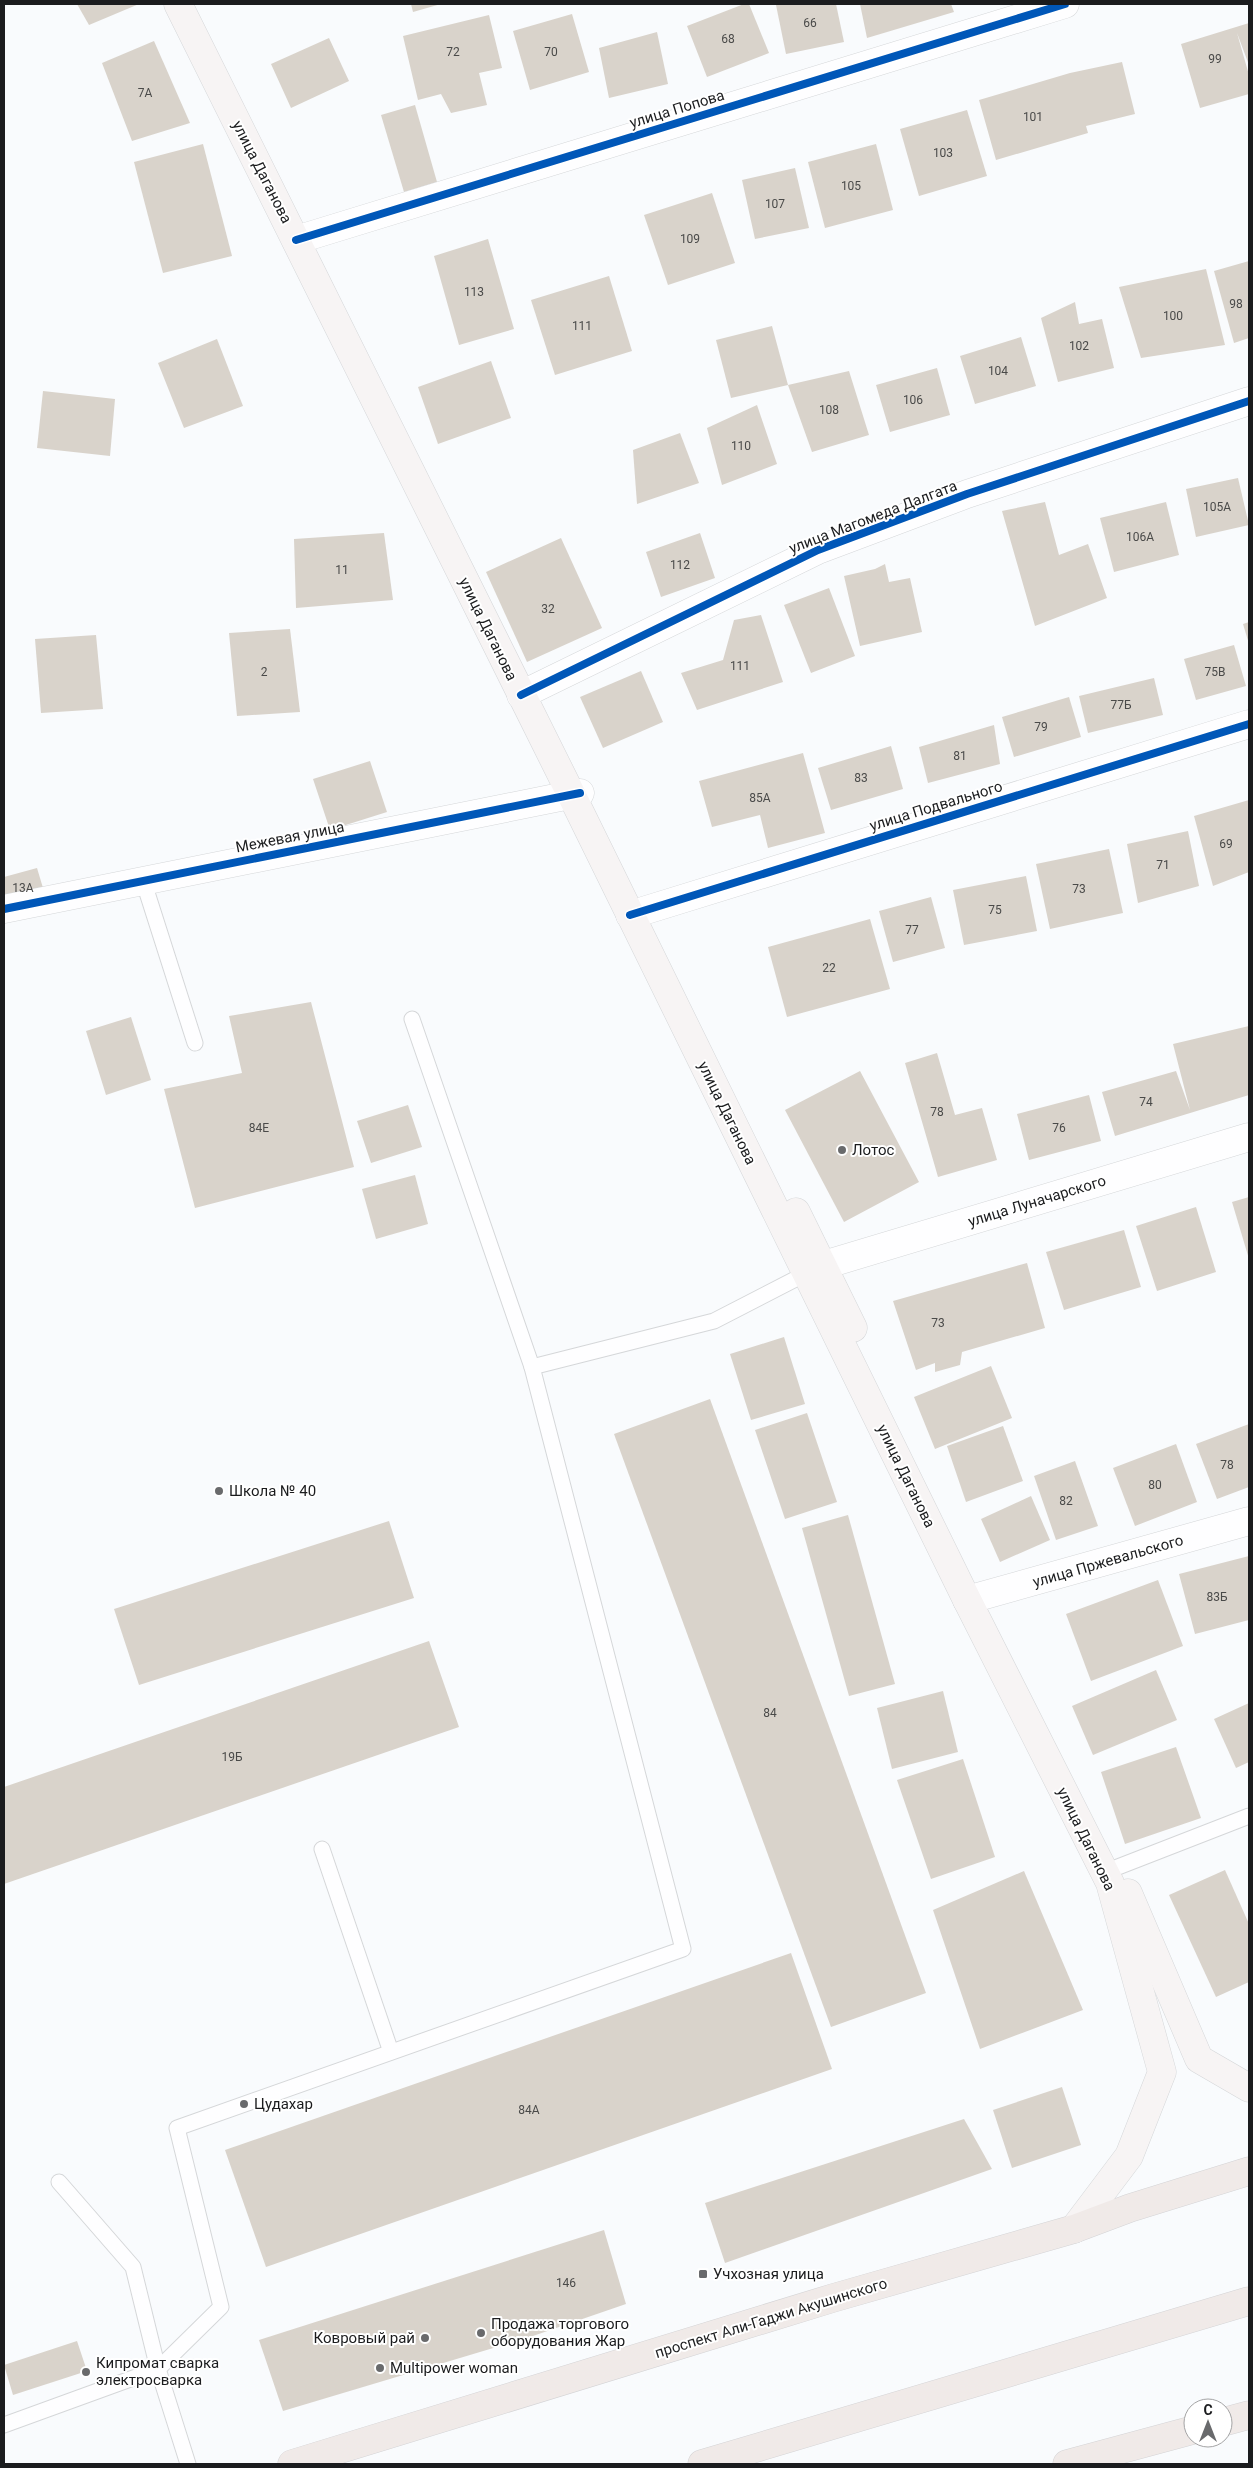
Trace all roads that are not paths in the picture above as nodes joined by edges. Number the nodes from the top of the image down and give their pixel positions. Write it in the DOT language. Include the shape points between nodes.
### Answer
graph roads {
  1 [pos="178,4"];
  2 [pos="187,4"];
  3 [pos="1065,4"];
  4 [pos="301,238"];
  5 [pos="1249,401"];
  6 [pos="524,693"];
  7 [pos="1249,724"];
  8 [pos="576,795"];
  9 [pos="143,880"];
  10 [pos="4,909"];
  11 [pos="634,914"];
  12 [pos="412,1019"];
  13 [pos="195,1043"];
  14 [pos="1249,1137"];
  15 [pos="815,1270"];
  16 [pos="532,1367"];
  17 [pos="1249,1521"];
  18 [pos="973,1599"];
  19 [pos="1249,1816"];
  20 [pos="322,1849"];
  21 [pos="1111,1870"];
  22 [pos="391,2052"];
  23 [pos="1249,2088"];
  24 [pos="1249,2172"];
  25 [pos="59,2182"];
  26 [pos="1074,2229"];
  27 [pos="1249,2301"];
  28 [pos="158,2369"];
  29 [pos="1249,2415"];
  30 [pos="1233,2419"];
  31 [pos="4,2424"];
  32 [pos="1183,2433"];
  33 [pos="188,2464"];
  34 [pos="292,2464"];
  35 [pos="702,2464"];
  36 [pos="1067,2464"];
  1 -- 4 [label="main road, улица Даганова"];
  2 -- 4 [label="main road, улица Даганова"];
  3 -- 4 [label="street, улица Попова"];
  4 -- 6 [label="main road, улица Даганова"];
  5 -- 6 [label="street, улица Магомеда Далгата" via="967,494 818,550"];
  6 -- 8 [label="main road, улица Даганова"];
  7 -- 11 [label="street, улица Подвального"];
  8 -- 9 [label="street, Межевая улица"];
  8 -- 11 [label="main road, улица Даганова"];
  9 -- 10 [label="street, Межевая улица"];
  9 -- 13 [label="lane"];
  11 -- 15 [label="main road, улица Даганова"];
  12 -- 16 [label="lane"];
  14 -- 15 [label="street, улица Луначарского"];
  15 -- 16 [label="lane" via="714,1321"];
  15 -- 18 [label="main road, улица Даганова"];
  16 -- 22 [label="lane" via="683,1949"];
  17 -- 18 [label="street, улица Пржевальского"];
  18 -- 21 [label="main road, улица Даганова"];
  19 -- 21 [label="lane"];
  20 -- 22 [label="lane"];
  21 -- 23 [label="main road, улица Даганова" via="1199,2059"];
  21 -- 26 [label="main road, улица Даганова" via="1110,1883 1162,2072 1129,2156"];
  22 -- 28 [label="lane" via="177,2128 221,2307"];
  24 -- 26 [label="main road, проспект Али-Гаджи Акушинского" via="1130,2208"];
  25 -- 28 [label="lane" via="133,2267"];
  26 -- 34 [label="main road, проспект Али-Гаджи Акушинского" via="833,2298"];
  27 -- 35 [label="main road"];
  28 -- 31 [label="lane"];
  28 -- 33 [label="lane"];
  29 -- 30 [label="main road"];
  32 -- 36 [label="main road"];
}
